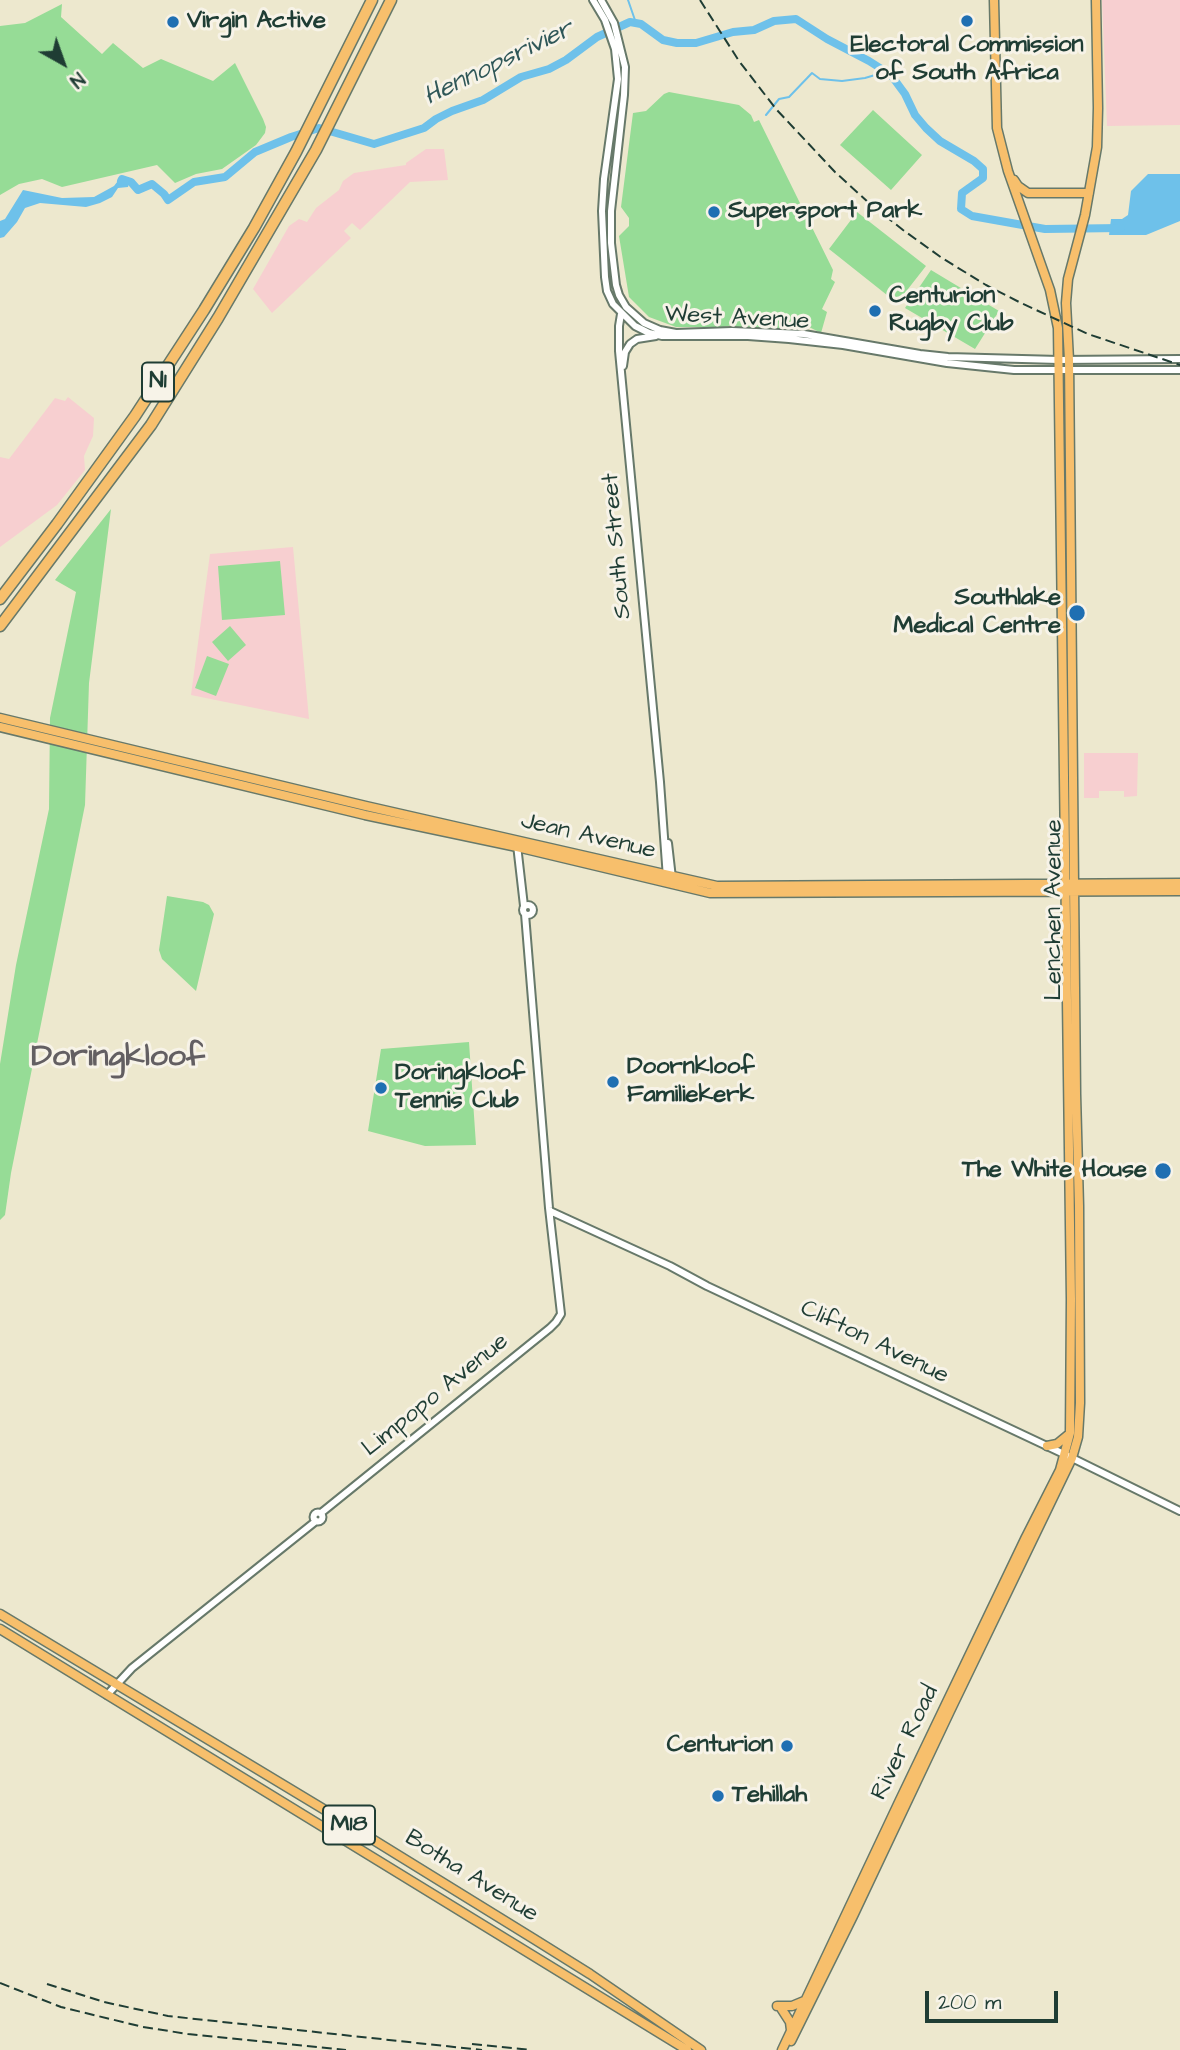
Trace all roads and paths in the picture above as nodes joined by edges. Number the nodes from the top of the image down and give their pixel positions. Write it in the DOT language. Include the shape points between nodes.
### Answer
graph roads {
  1 [pos="372,0"];
  2 [pos="390,0"];
  3 [pos="593,0"];
  4 [pos="603,0"];
  5 [pos="994,0"];
  6 [pos="1096,0"];
  7 [pos="608,15"];
  8 [pos="618,48"];
  9 [pos="1094,164"];
  10 [pos="1008,171"];
  11 [pos="1075,193"];
  12 [pos="1089,193"];
  13 [pos="626,307"];
  14 [pos="621,314"];
  15 [pos="662,336"];
  16 [pos="1180,359"];
  17 [pos="1059,360"];
  18 [pos="1069,360"];
  19 [pos="1180,370"];
  20 [pos="1059,371"];
  21 [pos="1069,371"];
  22 [pos="622,379"];
  23 [pos="0,599"];
  24 [pos="0,626"];
  25 [pos="0,718"];
  26 [pos="0,727"];
  27 [pos="98,742"];
  28 [pos="131,759"];
  29 [pos="211,769"];
  30 [pos="244,786"];
  31 [pos="415,817"];
  32 [pos="447,832"];
  33 [pos="517,843"];
  34 [pos="669,880"];
  35 [pos="1180,883"];
  36 [pos="992,884"];
  37 [pos="1143,884"];
  38 [pos="1070,888"];
  39 [pos="763,890"];
  40 [pos="1158,891"];
  41 [pos="1180,891"];
  42 [pos="1016,892"];
  43 [pos="550,1211"];
  44 [pos="564,1217"];
  45 [pos="552,1227"];
  46 [pos="1070,1433"];
  47 [pos="1047,1446"];
  48 [pos="1069,1457"];
  49 [pos="1180,1511"];
  50 [pos="0,1614"];
  51 [pos="0,1629"];
  52 [pos="116,1683"];
  53 [pos="107,1695"];
  54 [pos="804,2001"];
  55 [pos="791,2030"];
  56 [pos="687,2050"];
  57 [pos="701,2050"];
  58 [pos="785,2050"];
  1 -- 23 [label="highway, N1" via="296,152 204,310 142,406"];
  2 -- 24 [label="highway, N1" via="316,150 218,318 151,425"];
  3 -- 7 [label="street"];
  4 -- 7 [label="street"];
  5 -- 10 [label="main road, Lenchen Avenue" via="997,128"];
  6 -- 9 [label="main road, Lenchen Avenue" via="1098,128"];
  7 -- 8 [label="street"];
  8 -- 13 [label="street" via="625,82 611,221 616,285"];
  8 -- 14 [label="street" via="601,231 606,286"];
  9 -- 11 [label="main road" via="1090,178"];
  9 -- 12 [label="main road, Lenchen Avenue"];
  10 -- 11 [label="main road" via="1028,193"];
  10 -- 17 [label="main road, Lenchen Avenue" via="1054,303"];
  11 -- 12 [label="main road"];
  12 -- 18 [label="main road, Lenchen Avenue" via="1066,288"];
  13 -- 14 [label="street"];
  13 -- 17 [label="street, West Avenue" via="644,323 671,332 789,333 934,356"];
  14 -- 15 [label="street, West Avenue" via="640,329"];
  14 -- 22 [label="street, South Street"];
  15 -- 20 [label="street, West Avenue" via="769,337 947,363"];
  15 -- 22 [label="street" via="630,344"];
  16 -- 18 [label="street, West Avenue"];
  17 -- 18 [label="street, West Avenue"];
  17 -- 20 [label="main road, Lenchen Avenue"];
  18 -- 21 [label="main road, Lenchen Avenue"];
  19 -- 21 [label="street, West Avenue"];
  20 -- 21 [label="street, West Avenue"];
  20 -- 38 [label="main road, Lenchen Avenue"];
  21 -- 38 [label="main road, Lenchen Avenue"];
  22 -- 34 [label="street, South Street"];
  25 -- 27 [label="main road, Jean Avenue"];
  26 -- 28 [label="main road, Jean Avenue"];
  27 -- 28 [label="main road"];
  27 -- 29 [label="main road, Jean Avenue"];
  28 -- 30 [label="main road, Jean Avenue"];
  29 -- 30 [label="main road" via="214,775"];
  29 -- 31 [label="main road, Jean Avenue"];
  30 -- 32 [label="main road, Jean Avenue"];
  31 -- 32 [label="main road"];
  31 -- 33 [label="main road, Jean Avenue"];
  32 -- 33 [label="main road, Jean Avenue"];
  33 -- 34 [label="main road, Jean Avenue"];
  33 -- 43 [label="street" via="527,910"];
  34 -- 39 [label="main road, Jean Avenue" via="717,894"];
  35 -- 37 [label="main road, Jean Avenue"];
  36 -- 38 [label="main road, Jean Avenue"];
  36 -- 39 [label="main road, Jean Avenue"];
  36 -- 42 [label="main road" via="995,889"];
  37 -- 38 [label="main road, Jean Avenue"];
  37 -- 40 [label="main road"];
  38 -- 40 [label="main road, Jean Avenue"];
  38 -- 42 [label="main road, Jean Avenue"];
  38 -- 46 [label="main road, Lenchen Avenue"];
  38 -- 48 [label="main road, Lenchen Avenue" via="1080,1403 1078,1437"];
  39 -- 42 [label="main road, Jean Avenue"];
  40 -- 41 [label="main road, Jean Avenue"];
  43 -- 44 [label="street, Clifton Avenue"];
  43 -- 45 [label="street"];
  44 -- 45 [label="street"];
  44 -- 47 [label="street, Clifton Avenue"];
  45 -- 52 [label="street, Limpopo Avenue" via="561,1311 558,1320"];
  46 -- 47 [label="main road" via="1063,1441"];
  46 -- 48 [label="main road, Lenchen Avenue"];
  47 -- 48 [label="street, Clifton Avenue"];
  48 -- 49 [label="street, Clifton Avenue"];
  48 -- 54 [label="main road, River Road" via="1026,1537"];
  48 -- 58 [label="main road, River Road" via="848,1928"];
  50 -- 52 [label="main road, Botha Avenue / M18"];
  51 -- 53 [label="main road, Botha Avenue / M18"];
  52 -- 53 [label="street, Limpopo Avenue"];
  52 -- 57 [label="main road, Botha Avenue / M18" via="590,1974"];
  53 -- 56 [label="main road, Botha Avenue / M18"];
  54 -- 55 [label="main road, River Road"];
  54 -- 55 [label="main road" via="779,2007"];
  55 -- 58 [label="main road, River Road"];
}
